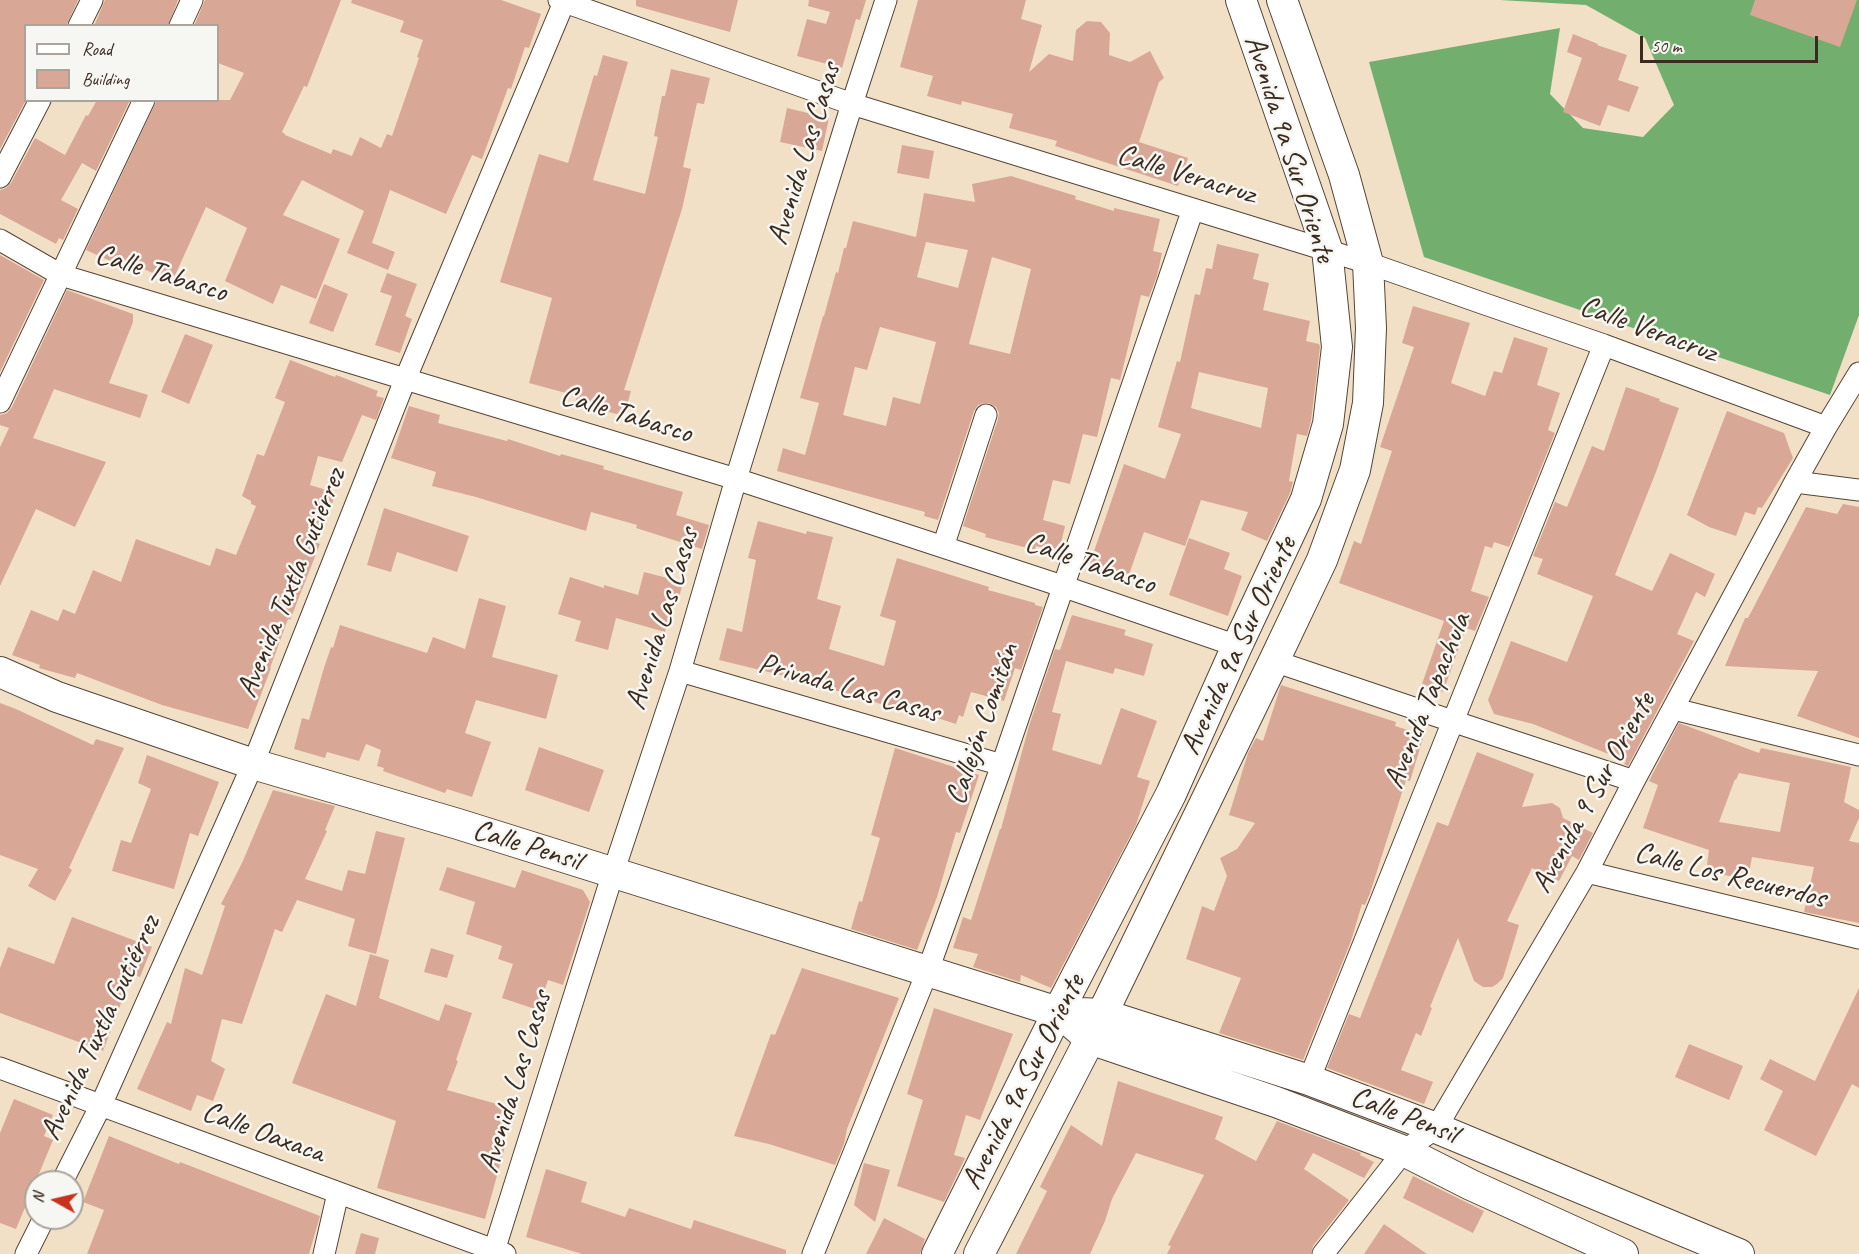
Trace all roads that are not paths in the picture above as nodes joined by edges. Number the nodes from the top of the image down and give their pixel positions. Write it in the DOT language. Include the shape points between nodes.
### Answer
graph roads {
  1 [pos="92,0"];
  2 [pos="192,0"];
  3 [pos="563,0"];
  4 [pos="886,0"];
  5 [pos="1241,0"];
  6 [pos="1282,0"];
  7 [pos="80,24"];
  8 [pos="181,24"];
  9 [pos="39,102"];
  10 [pos="143,102"];
  11 [pos="852,104"];
  12 [pos="0,177"];
  13 [pos="1193,209"];
  14 [pos="0,240"];
  15 [pos="1327,249"];
  16 [pos="1368,262"];
  17 [pos="61,275"];
  18 [pos="1604,345"];
  19 [pos="1859,373"];
  20 [pos="405,380"];
  21 [pos="0,402"];
  22 [pos="986,415"];
  23 [pos="1826,427"];
  24 [pos="736,479"];
  25 [pos="1795,482"];
  26 [pos="1859,490"];
  27 [pos="943,547"];
  28 [pos="1062,586"];
  29 [pos="1237,646"];
  30 [pos="1274,661"];
  31 [pos="680,671"];
  32 [pos="0,672"];
  33 [pos="1674,709"];
  34 [pos="1452,721"];
  35 [pos="1859,755"];
  36 [pos="253,764"];
  37 [pos="1002,765"];
  38 [pos="1634,781"];
  39 [pos="1587,872"];
  40 [pos="613,873"];
  41 [pos="1859,938"];
  42 [pos="928,970"];
  43 [pos="1058,1012"];
  44 [pos="1096,1027"];
  45 [pos="0,1068"];
  46 [pos="1309,1080"];
  47 [pos="101,1105"];
  48 [pos="1436,1128"];
  49 [pos="1404,1151"];
  50 [pos="68,1170"];
  51 [pos="338,1192"];
  52 [pos="38,1230"];
  53 [pos="498,1253"];
  54 [pos="26,1254"];
  55 [pos="324,1254"];
  56 [pos="813,1254"];
  57 [pos="937,1254"];
  58 [pos="979,1254"];
  59 [pos="1323,1254"];
  60 [pos="1623,1254"];
  61 [pos="1739,1254"];
  1 -- 7 [label="street"];
  2 -- 8 [label="street"];
  3 -- 11 [label="street, Calle Veracruz"];
  3 -- 20 [label="street, Avenida Tuxtla Gutiérrez"];
  4 -- 11 [label="street, Avenida Las Casas"];
  5 -- 15 [label="main road, Avenida 9a Sur Oriente"];
  6 -- 16 [label="main road, Avenida 9a Sur Oriente" via="1344,175"];
  9 -- 12 [label="street"];
  10 -- 17 [label="street"];
  11 -- 13 [label="street, Calle Veracruz"];
  11 -- 24 [label="street, Avenida Las Casas"];
  13 -- 15 [label="street, Calle Veracruz"];
  13 -- 28 [label="street, Callejón Comitán"];
  14 -- 17 [label="street, Calle Tabasco"];
  15 -- 16 [label="street, Calle Veracruz"];
  15 -- 29 [label="main road, Avenida 9a Sur Oriente" via="1337,347 1328,424 1306,499"];
  16 -- 18 [label="street, Calle Veracruz"];
  16 -- 30 [label="main road, Avenida 9a Sur Oriente" via="1368,403 1355,470 1322,560"];
  17 -- 20 [label="street, Calle Tabasco"];
  17 -- 21 [label="street"];
  18 -- 23 [label="street, Calle Veracruz"];
  18 -- 34 [label="street, Avenida Tapachula"];
  19 -- 23 [label="street, Avenida 9 Sur Oriente"];
  20 -- 24 [label="street, Calle Tabasco"];
  20 -- 36 [label="street, Avenida Tuxtla Gutiérrez"];
  22 -- 27 [label="street"];
  23 -- 25 [label="street, Avenida 9 Sur Oriente"];
  24 -- 27 [label="street, Calle Tabasco"];
  24 -- 31 [label="street, Avenida Las Casas"];
  25 -- 26 [label="street"];
  25 -- 33 [label="street, Avenida 9 Sur Oriente"];
  27 -- 28 [label="street, Calle Tabasco"];
  28 -- 29 [label="street, Calle Tabasco"];
  28 -- 37 [label="street, Callejón Comitán"];
  29 -- 43 [label="main road, Avenida 9a Sur Oriente" via="1171,794"];
  30 -- 34 [label="street"];
  30 -- 44 [label="main road, Avenida 9a Sur Oriente"];
  31 -- 37 [label="street, Privada Las Casas"];
  31 -- 40 [label="street, Avenida Las Casas"];
  32 -- 36 [label="main road, Calle Pensil" via="57,697"];
  33 -- 35 [label="street"];
  33 -- 38 [label="street, Avenida 9 Sur Oriente"];
  34 -- 38 [label="street"];
  34 -- 46 [label="street, Avenida Tapachula"];
  36 -- 40 [label="main road, Calle Pensil"];
  36 -- 47 [label="street, Avenida Tuxtla Gutiérrez"];
  37 -- 42 [label="street, Callejón Comitán"];
  38 -- 39 [label="street, Avenida 9 Sur Oriente"];
  39 -- 41 [label="street, Calle Los Recuerdos"];
  39 -- 48 [label="street, Avenida 9 Sur Oriente"];
  40 -- 42 [label="main road, Calle Pensil"];
  40 -- 53 [label="street, Avenida Las Casas"];
  42 -- 43 [label="main road, Calle Pensil"];
  42 -- 56 [label="street, Callejón Comitán"];
  43 -- 44 [label="main road, Calle Pensil"];
  43 -- 57 [label="main road, Avenida 9a Sur Oriente"];
  44 -- 46 [label="main road, Calle Pensil"];
  44 -- 49 [label="main road, Calle Pensil"];
  44 -- 58 [label="main road, Avenida 9a Sur Oriente"];
  45 -- 47 [label="street, Calle Oaxaca"];
  46 -- 48 [label="main road, Calle Pensil"];
  47 -- 50 [label="street, Avenida Tuxtla Gutiérrez"];
  47 -- 51 [label="street, Calle Oaxaca"];
  48 -- 49 [label="street"];
  48 -- 61 [label="main road, Calle Pensil"];
  49 -- 59 [label="street"];
  49 -- 60 [label="main road, Calle Pensil"];
  51 -- 53 [label="street, Calle Oaxaca"];
  51 -- 55 [label="street"];
  52 -- 54 [label="street"];
}
